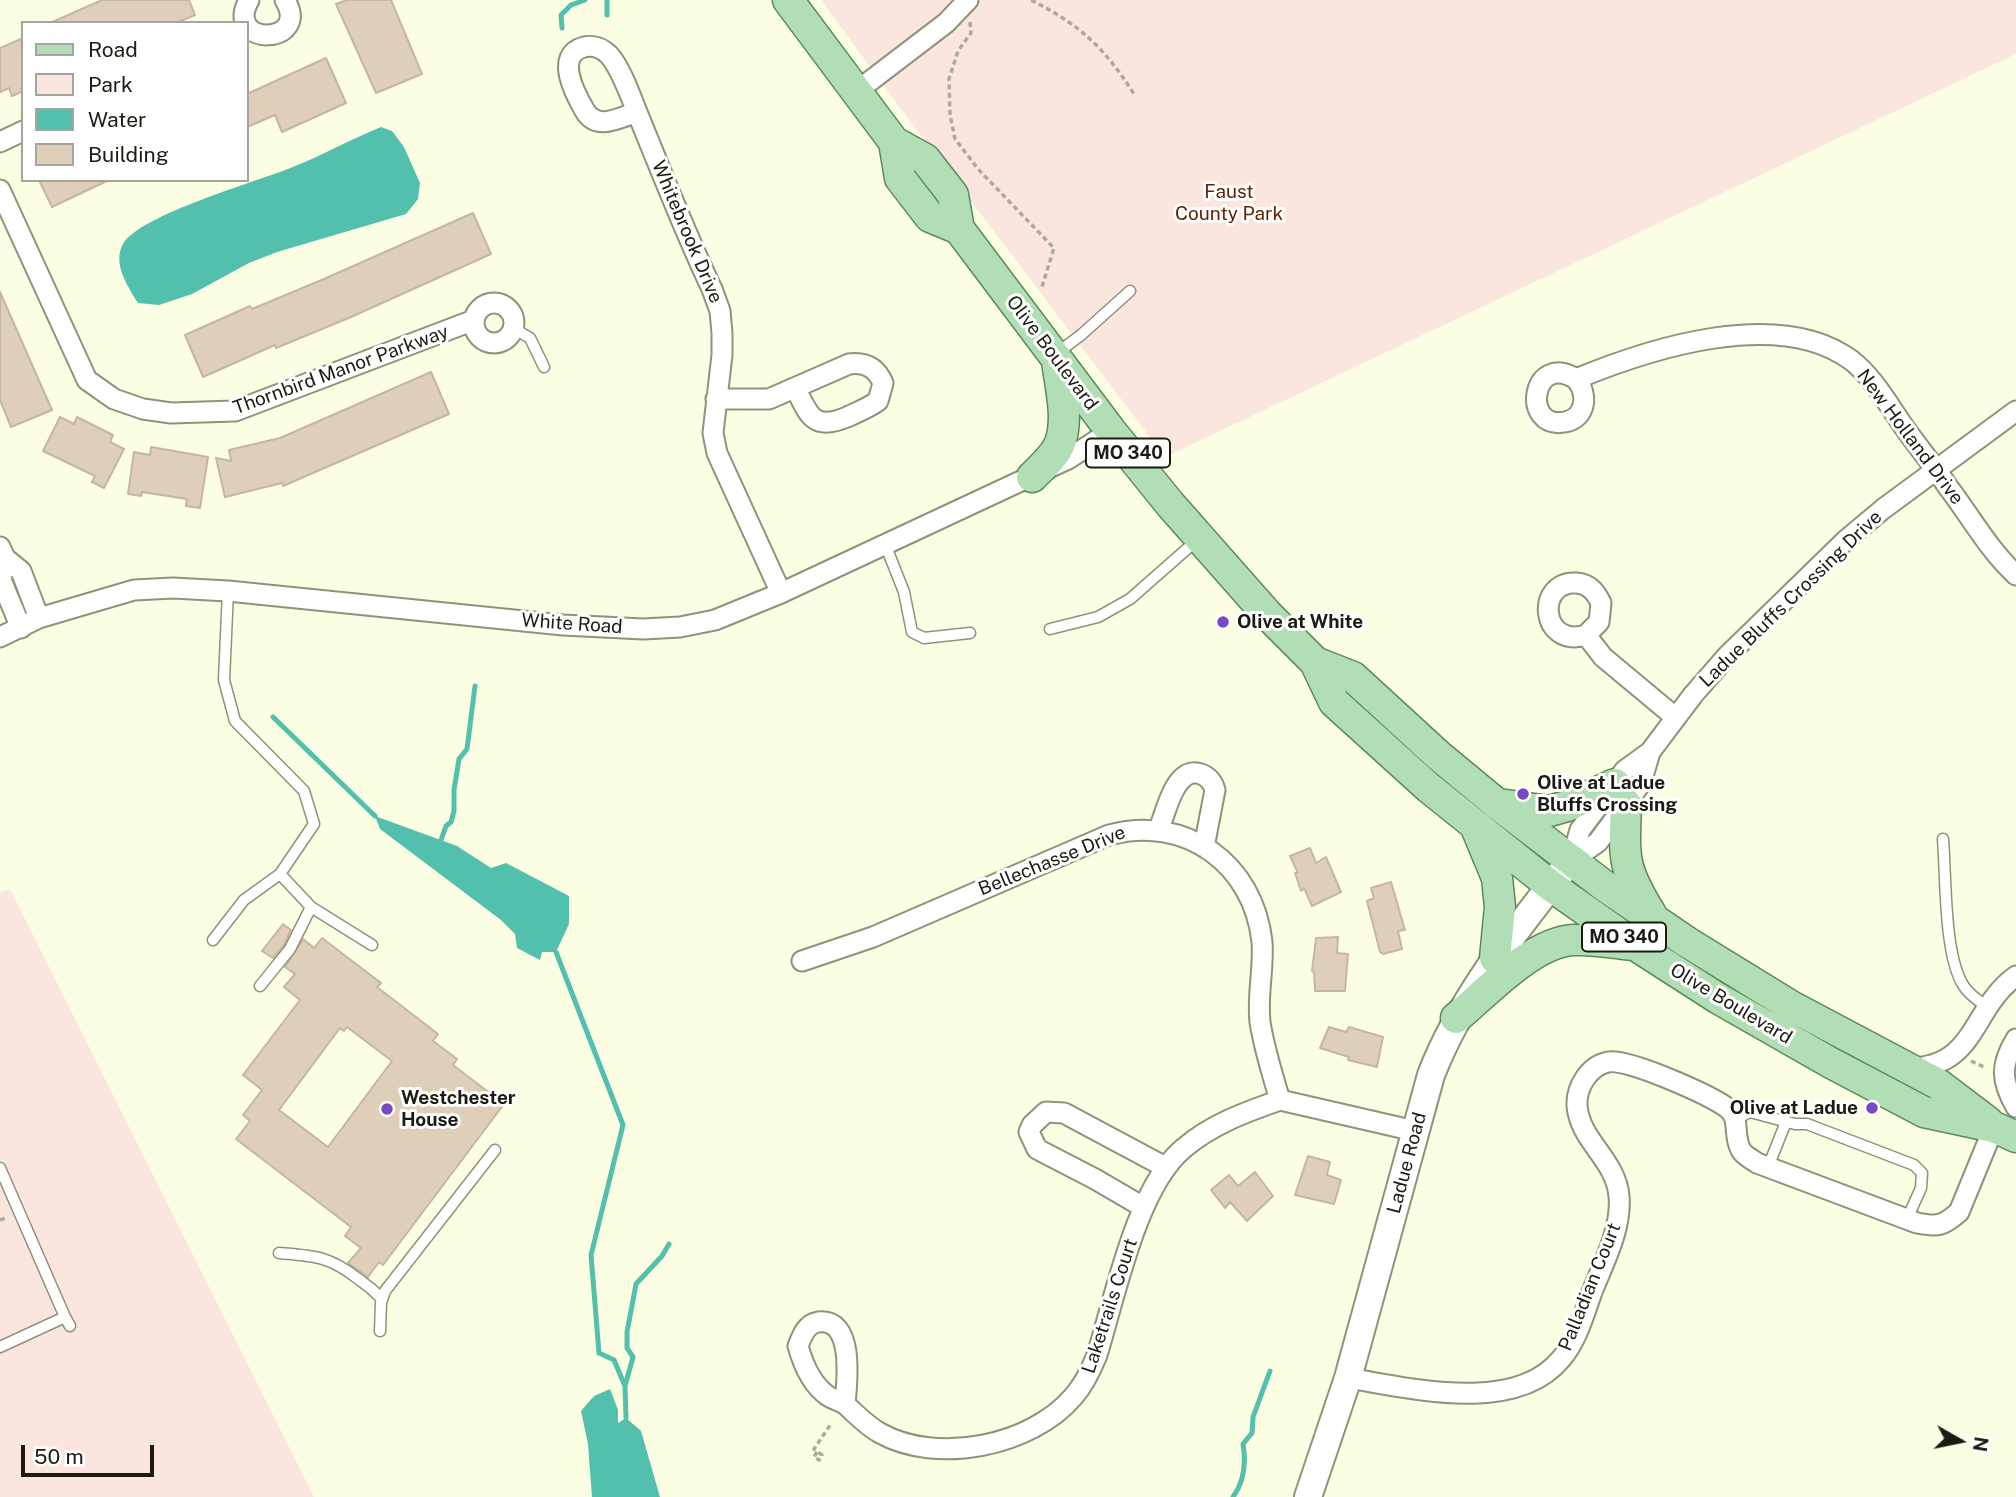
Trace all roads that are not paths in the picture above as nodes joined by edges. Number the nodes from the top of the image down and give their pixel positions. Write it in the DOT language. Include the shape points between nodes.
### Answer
graph roads {
  1 [pos="249,0"];
  2 [pos="285,0"];
  3 [pos="788,0"];
  4 [pos="966,7"];
  5 [pos="246,21"];
  6 [pos="248,27"];
  7 [pos="857,91"];
  8 [pos="637,112"];
  9 [pos="21,132"];
  10 [pos="0,142"];
  11 [pos="0,190"];
  12 [pos="1130,290"];
  13 [pos="474,320"];
  14 [pos="513,328"];
  15 [pos="1055,358"];
  16 [pos="544,367"];
  17 [pos="1576,379"];
  18 [pos="796,389"];
  19 [pos="716,399"];
  20 [pos="2016,411"];
  21 [pos="1111,431"];
  22 [pos="1936,470"];
  23 [pos="1032,477"];
  24 [pos="1199,538"];
  25 [pos="885,544"];
  26 [pos="2,552"];
  27 [pos="2016,575"];
  28 [pos="228,591"];
  29 [pos="781,593"];
  30 [pos="39,618"];
  31 [pos="21,628"];
  32 [pos="1050,629"];
  33 [pos="970,634"];
  34 [pos="1586,635"];
  35 [pos="0,637"];
  36 [pos="1315,662"];
  37 [pos="1675,717"];
  38 [pos="1620,794"];
  39 [pos="1496,803"];
  40 [pos="1476,827"];
  41 [pos="1159,829"];
  42 [pos="1943,839"];
  43 [pos="1204,847"];
  44 [pos="1571,861"];
  45 [pos="280,874"];
  46 [pos="1551,886"];
  47 [pos="311,907"];
  48 [pos="1655,920"];
  49 [pos="213,940"];
  50 [pos="372,945"];
  51 [pos="1635,945"];
  52 [pos="1495,958"];
  53 [pos="802,961"];
  54 [pos="2016,976"];
  55 [pos="260,986"];
  56 [pos="1987,1007"];
  57 [pos="1456,1018"];
  58 [pos="2016,1039"];
  59 [pos="1906,1068"];
  60 [pos="1280,1100"];
  61 [pos="1736,1119"];
  62 [pos="1786,1122"];
  63 [pos="2009,1124"];
  64 [pos="1415,1131"];
  65 [pos="495,1150"];
  66 [pos="1165,1167"];
  67 [pos="1768,1167"];
  68 [pos="0,1168"];
  69 [pos="1143,1207"];
  70 [pos="1907,1219"];
  71 [pos="279,1253"];
  72 [pos="382,1300"];
  73 [pos="380,1331"];
  74 [pos="0,1347"];
  75 [pos="1348,1378"];
  76 [pos="845,1404"];
  77 [pos="1308,1497"];
  1 -- 5 [label="street"];
  2 -- 6 [label="street" via="288,21 280,32 267,36"];
  3 -- 7 [label="main road, Olive Boulevard / MO 340"];
  4 -- 7 [label="street"];
  7 -- 15 [label="main road, Olive Boulevard / MO 340" via="894,142 925,159 953,195 959,229"];
  8 -- 19 [label="street, Whitebrook Drive" via="720,311 722,355"];
  9 -- 10 [label="street"];
  11 -- 13 [label="street, Thornbird Manor Parkway" via="87,380 114,399 143,409 236,411"];
  12 -- 15 [label="lane"];
  13 -- 14 [label="street, Thornbird Manor Parkway" via="476,333 491,343 508,338"];
  13 -- 14 [label="street, Thornbird Manor Parkway" via="480,308 500,304 510,312"];
  14 -- 16 [label="lane" via="530,338"];
  15 -- 21 [label="main road, Olive Boulevard / MO 340"];
  15 -- 23 [label="main road" via="1063,413 1060,441"];
  17 -- 22 [label="street, New Holland Drive" via="1672,348 1739,334 1806,339 1853,362 1877,387"];
  18 -- 19 [label="street" via="769,399"];
  19 -- 29 [label="street, Whitebrook Drive" via="712,433 717,453"];
  20 -- 22 [label="street, Ladue Bluffs Crossing Drive"];
  21 -- 23 [label="street, White Road"];
  21 -- 24 [label="main road, Olive Boulevard / MO 340"];
  22 -- 27 [label="street, New Holland Drive" via="2000,560"];
  22 -- 37 [label="street, Ladue Bluffs Crossing Drive" via="1846,540 1727,656"];
  23 -- 25 [label="street, White Road"];
  24 -- 32 [label="lane" via="1130,599 1098,617"];
  24 -- 36 [label="main road, Olive Boulevard / MO 340"];
  25 -- 29 [label="street, White Road"];
  25 -- 33 [label="lane" via="904,592 912,632 924,638"];
  26 -- 30 [label="street" via="21,571"];
  26 -- 31 [label="street" via="1,580"];
  28 -- 29 [label="street, White Road" via="483,618 643,629 715,620"];
  28 -- 30 [label="street, White Road" via="134,590"];
  28 -- 45 [label="lane" via="224,680 235,721 304,791 314,824"];
  30 -- 31 [label="street, White Road"];
  31 -- 35 [label="street, White Road"];
  34 -- 37 [label="street" via="1603,657"];
  36 -- 39 [label="main road, Olive Boulevard / MO 340" via="1353,677"];
  36 -- 40 [label="main road, Olive Boulevard / MO 340" via="1334,702"];
  37 -- 38 [label="street, Ladue Bluffs Crossing Drive" via="1650,752 1625,770"];
  38 -- 39 [label="main road" via="1549,811"];
  38 -- 44 [label="street, Ladue Bluffs Crossing Drive" via="1580,830"];
  38 -- 48 [label="main road" via="1627,869"];
  39 -- 44 [label="main road, Olive Boulevard / MO 340"];
  40 -- 46 [label="main road, Olive Boulevard / MO 340"];
  40 -- 52 [label="main road" via="1497,878 1500,907"];
  41 -- 43 [label="street, Bellechasse Drive"];
  41 -- 43 [label="street" via="1177,783 1188,774 1201,774 1216,790"];
  41 -- 53 [label="street, Bellechasse Drive" via="1109,835 873,937"];
  42 -- 56 [label="lane" via="1953,957 1962,983"];
  43 -- 60 [label="street, Bellechasse Drive" via="1235,872 1258,919 1262,943 1260,1022"];
  44 -- 46 [label="main road, Ladue Road"];
  44 -- 48 [label="main road, Olive Boulevard / MO 340"];
  45 -- 47 [label="lane"];
  45 -- 49 [label="lane" via="244,901"];
  46 -- 51 [label="main road, Olive Boulevard / MO 340"];
  46 -- 52 [label="main road, Ladue Road"];
  47 -- 50 [label="lane"];
  47 -- 55 [label="lane" via="290,949"];
  48 -- 59 [label="main road, Olive Boulevard / MO 340" via="1791,1006"];
  51 -- 57 [label="main road" via="1571,940 1552,945 1529,957"];
  51 -- 63 [label="main road, Olive Boulevard / MO 340" via="1775,1032 1924,1112"];
  52 -- 57 [label="main road, Ladue Road"];
  54 -- 56 [label="street"];
  56 -- 59 [label="street" via="1967,1042 1952,1056 1925,1068"];
  57 -- 64 [label="main road, Ladue Road" via="1431,1075"];
  58 -- 63 [label="street" via="2003,1068"];
  59 -- 63 [label="main road, Olive Boulevard / MO 340"];
  60 -- 64 [label="street"];
  60 -- 66 [label="street, Laketrails Court" via="1207,1131"];
  61 -- 62 [label="lane" via="1751,1112"];
  61 -- 67 [label="street" via="1735,1138 1742,1153"];
  61 -- 75 [label="street, Palladian Court" via="1729,1109 1705,1095 1627,1064 1608,1062 1594,1069 1578,1091 1577,1106 1580,1122 1617,1182 1618,1217 1576,1334 1562,1359 1528,1382 1488,1392 1465,1394"];
  62 -- 67 [label="lane"];
  62 -- 70 [label="lane" via="1807,1124 1914,1165 1922,1172 1921,1188"];
  63 -- 70 [label="street" via="1959,1212 1934,1227"];
  64 -- 75 [label="main road, Ladue Road"];
  65 -- 72 [label="lane"];
  66 -- 69 [label="street, Laketrails Court"];
  66 -- 69 [label="street" via="1064,1113 1046,1112 1032,1125 1029,1132 1037,1149"];
  67 -- 70 [label="street"];
  68 -- 74 [label="lane" via="67,1322"];
  69 -- 76 [label="street, Laketrails Court" via="1097,1355 1073,1398 1056,1413 1006,1439 977,1448 926,1448 881,1433"];
  71 -- 72 [label="lane" via="312,1255 338,1263"];
  72 -- 73 [label="lane"];
  75 -- 77 [label="main road, Ladue Road"];
}
